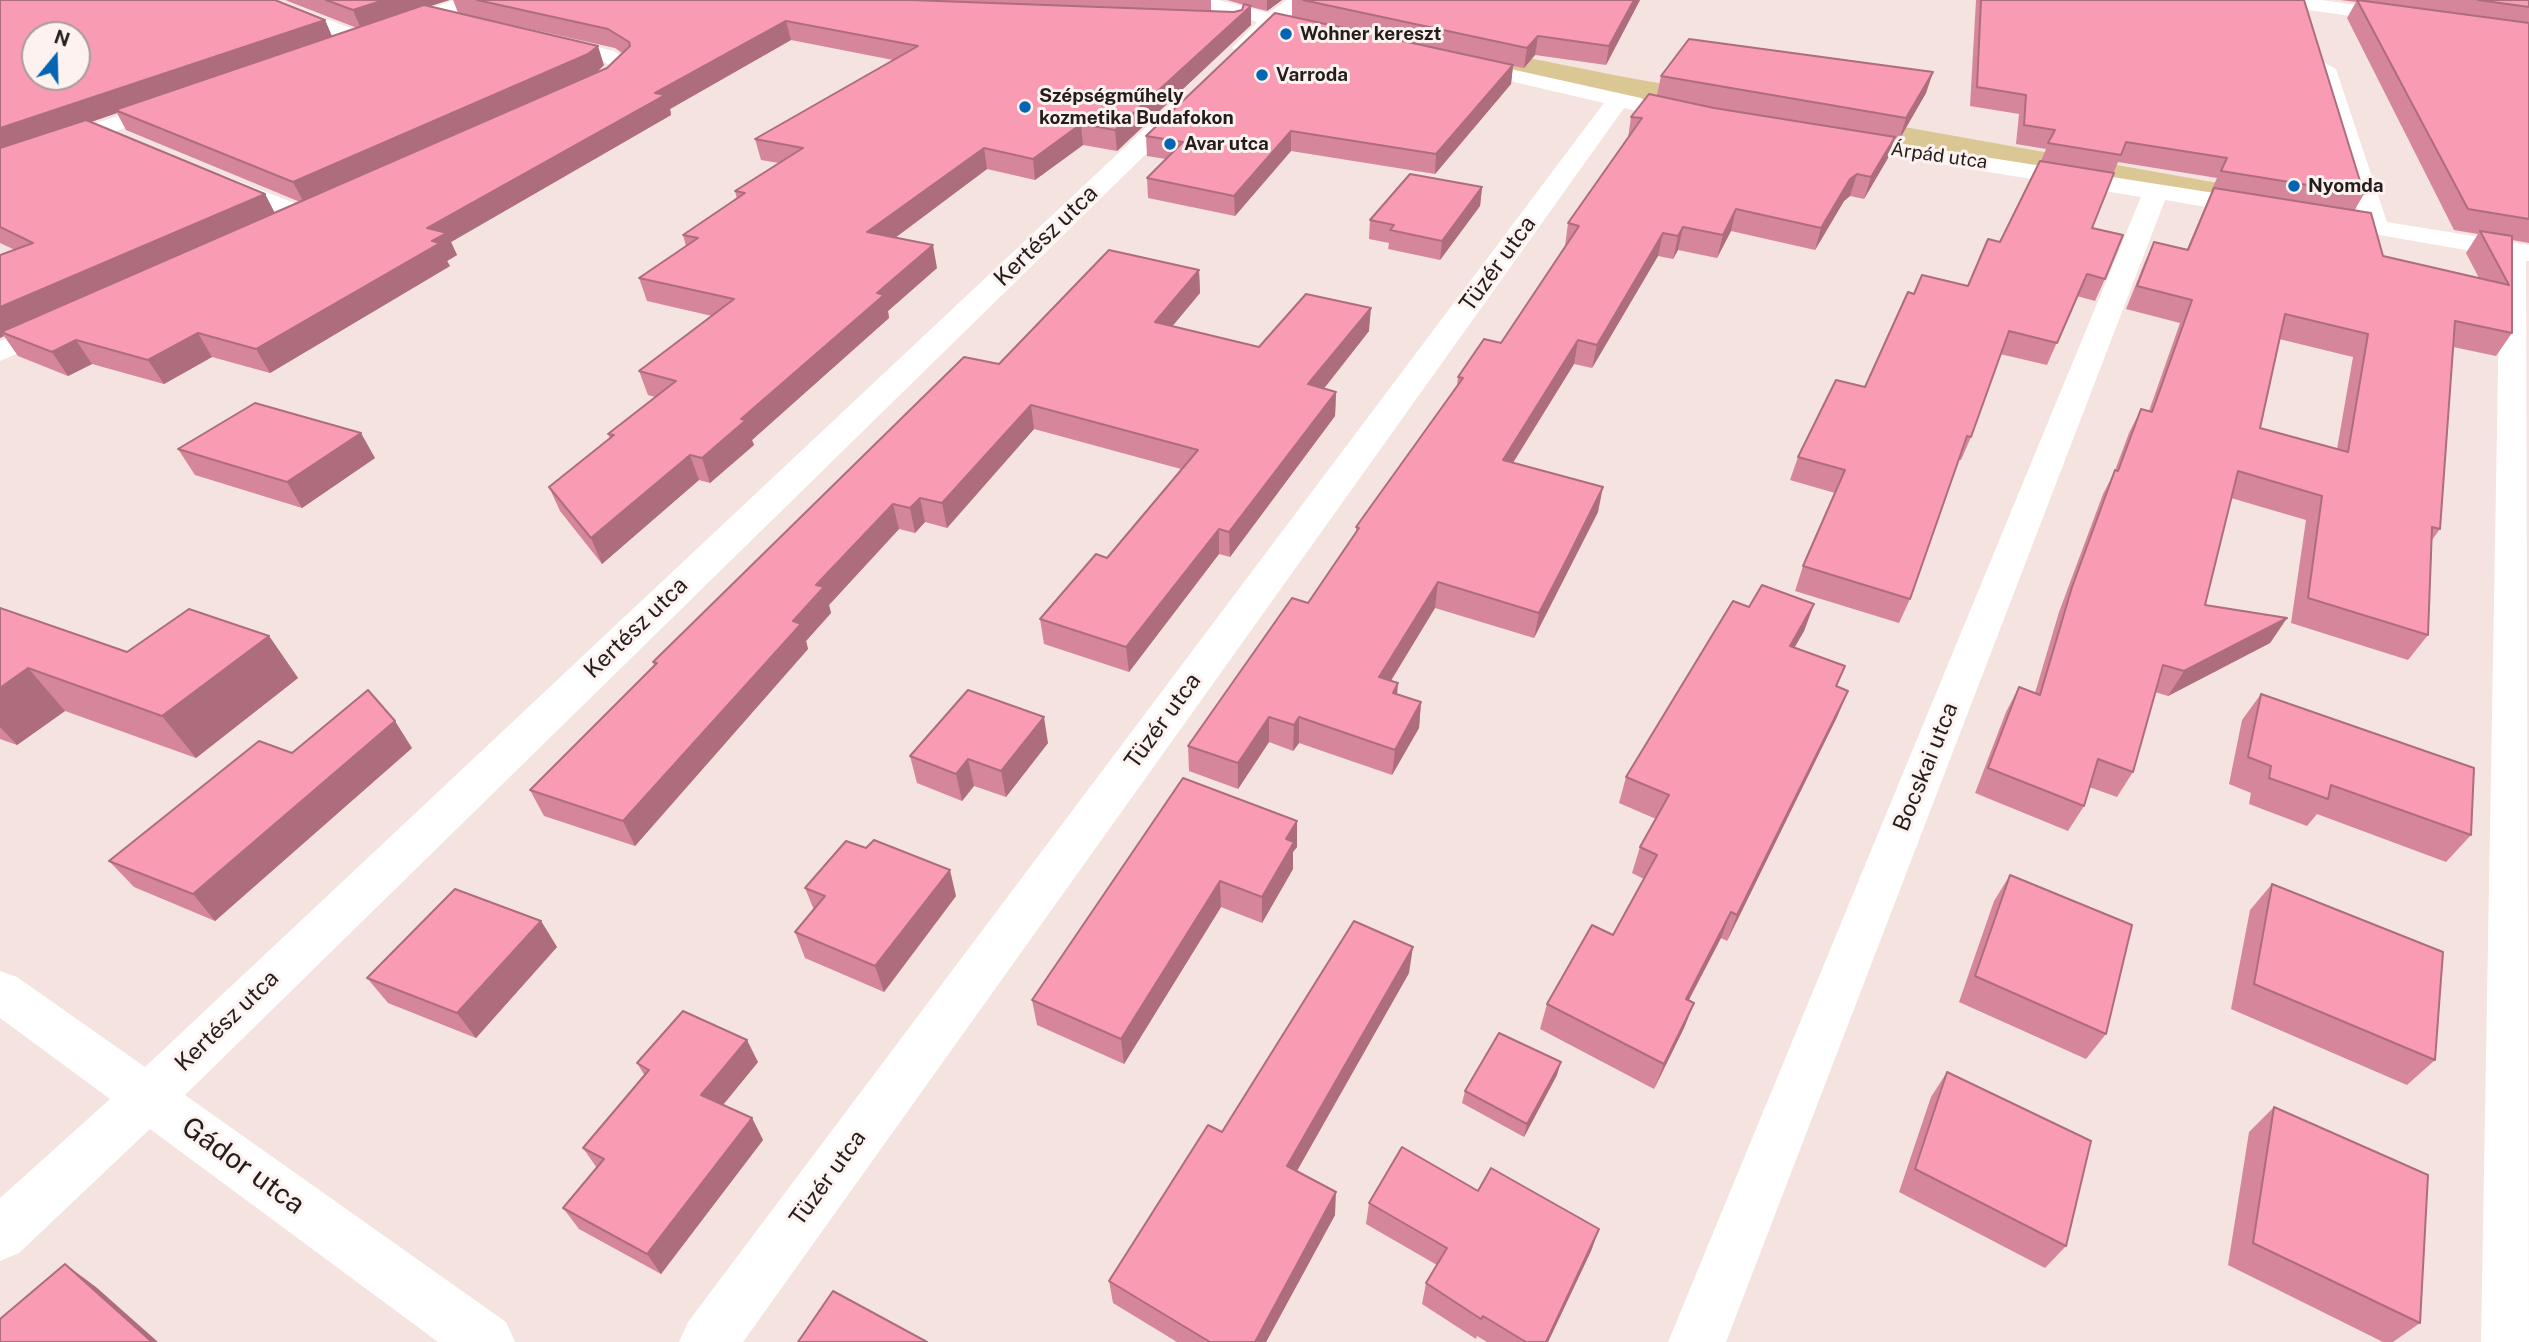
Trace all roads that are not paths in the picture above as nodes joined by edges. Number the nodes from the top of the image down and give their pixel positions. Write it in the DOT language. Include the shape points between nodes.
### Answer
graph roads {
  1 [pos="260,0"];
  2 [pos="1197,0"];
  3 [pos="1300,0"];
  4 [pos="2279,0"];
  5 [pos="2304,3"];
  6 [pos="472,12"];
  7 [pos="1271,20"];
  8 [pos="2421,20"];
  9 [pos="1203,24"];
  10 [pos="1310,29"];
  11 [pos="525,36"];
  12 [pos="361,39"];
  13 [pos="331,49"];
  14 [pos="1444,60"];
  15 [pos="189,98"];
  16 [pos="566,98"];
  17 [pos="1618,100"];
  18 [pos="1657,108"];
  19 [pos="99,130"];
  20 [pos="1812,137"];
  21 [pos="137,146"];
  22 [pos="0,164"];
  23 [pos="198,172"];
  24 [pos="2156,191"];
  25 [pos="328,204"];
  26 [pos="2280,211"];
  27 [pos="303,215"];
  28 [pos="2307,216"];
  29 [pos="278,227"];
  30 [pos="2376,227"];
  31 [pos="2521,252"];
  32 [pos="76,318"];
  33 [pos="0,352"];
  34 [pos="0,991"];
  35 [pos="148,1097"];
  36 [pos="0,1234"];
  37 [pos="486,1342"];
  38 [pos="708,1342"];
  39 [pos="1697,1342"];
  40 [pos="2510,1342"];
  1 -- 12 [label="street"];
  2 -- 7 [label="street"];
  3 -- 7 [label="street, Kertész utca"];
  4 -- 5 [label="street"];
  5 -- 8 [label="street"];
  5 -- 30 [label="street"];
  6 -- 12 [label="street" via="430,15"];
  7 -- 9 [label="street"];
  7 -- 10 [label="street"];
  7 -- 35 [label="street, Kertész utca"];
  11 -- 16 [label="street" via="607,55 623,64 604,81"];
  12 -- 13 [label="street"];
  14 -- 17 [label="street"];
  15 -- 19 [label="street"];
  17 -- 18 [label="street"];
  17 -- 38 [label="street, Tüzér utca"];
  19 -- 21 [label="street"];
  19 -- 22 [label="street"];
  20 -- 24 [label="street, Árpád utca"];
  23 -- 27 [label="street"];
  24 -- 26 [label="street, Árpád utca"];
  24 -- 39 [label="street, Bocskai utca"];
  25 -- 27 [label="street"];
  27 -- 29 [label="street"];
  28 -- 30 [label="street"];
  30 -- 31 [label="street"];
  31 -- 40 [label="street"];
  32 -- 33 [label="street"];
  34 -- 35 [label="street, Gádor utca"];
  35 -- 36 [label="street, Kertész utca"];
  35 -- 37 [label="street, Gádor utca"];
}
